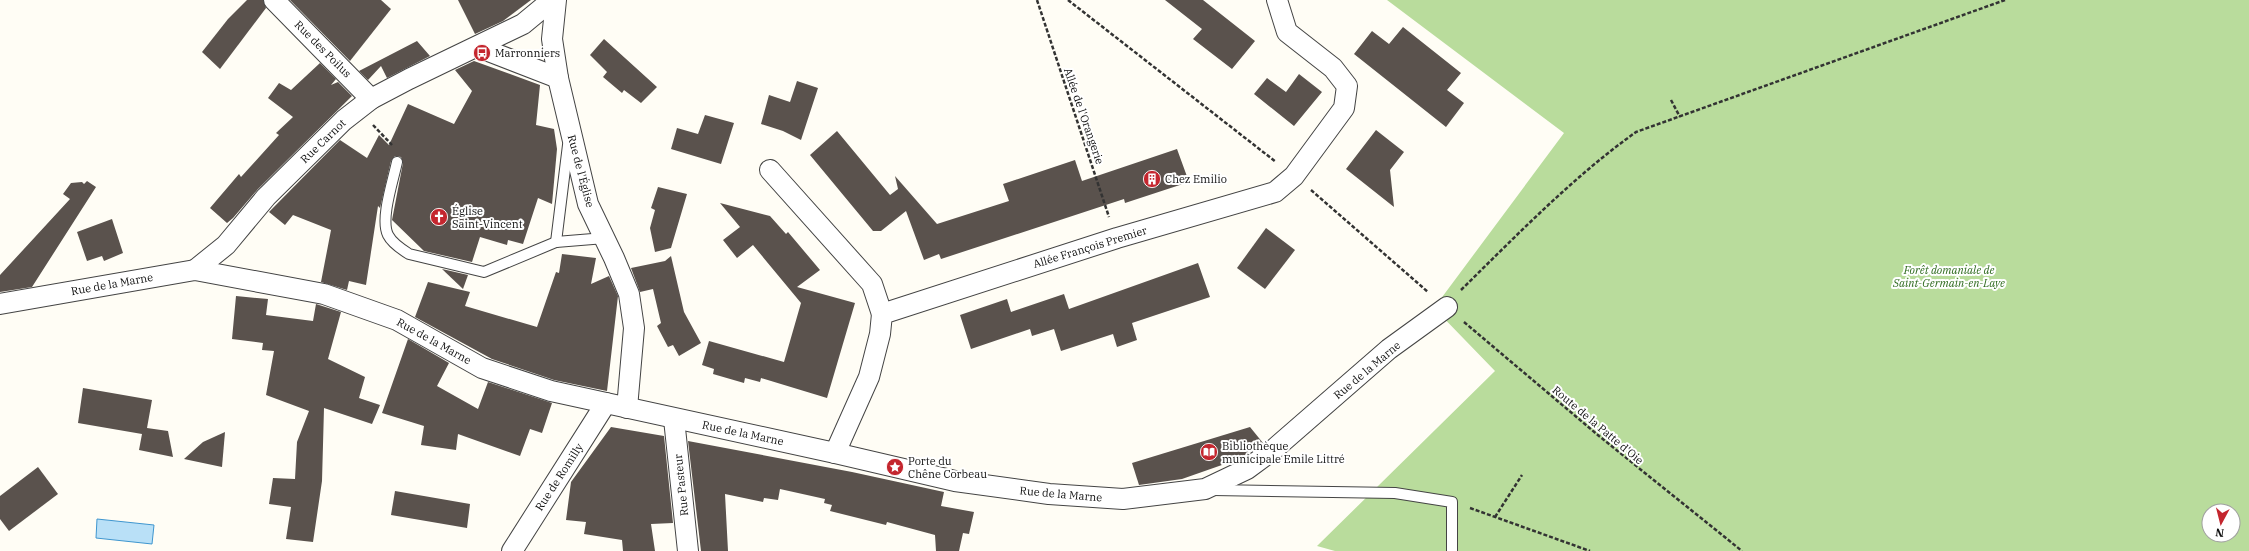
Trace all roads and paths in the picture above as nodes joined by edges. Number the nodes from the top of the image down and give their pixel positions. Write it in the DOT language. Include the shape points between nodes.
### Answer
graph roads {
  1 [pos="274,0"];
  2 [pos="552,0"];
  3 [pos="556,0"];
  4 [pos="1037,0"];
  5 [pos="1068,0"];
  6 [pos="1276,0"];
  7 [pos="2005,0"];
  8 [pos="478,47"];
  9 [pos="558,78"];
  10 [pos="1671,100"];
  11 [pos="365,104"];
  12 [pos="1680,117"];
  13 [pos="570,129"];
  14 [pos="397,162"];
  15 [pos="770,170"];
  16 [pos="1294,176"];
  17 [pos="605,238"];
  18 [pos="1117,238"];
  19 [pos="556,242"];
  20 [pos="195,270"];
  21 [pos="0,304"];
  22 [pos="1447,308"];
  23 [pos="882,314"];
  24 [pos="606,403"];
  25 [pos="627,408"];
  26 [pos="674,419"];
  27 [pos="835,453"];
  28 [pos="1522,475"];
  29 [pos="1205,490"];
  30 [pos="1452,502"];
  31 [pos="1495,518"];
  32 [pos="512,551"];
  33 [pos="688,551"];
  34 [pos="1452,551"];
  35 [pos="1590,551"];
  36 [pos="1742,551"];
  1 -- 11 [label="street, Rue des Poilus"];
  2 -- 8 [label="street, Rue Carnot" via="523,24"];
  3 -- 9 [label="street, Rue de l'Église" via="552,39"];
  4 -- 18 [label="path, Allée de l'Orangerie"];
  5 -- 16 [label="path, Route de la Patte d'Oie"];
  6 -- 16 [label="street, Allée François Premier" via="1287,32 1334,68 1346,86 1344,108"];
  7 -- 12 [label="path"];
  8 -- 9 [label="street"];
  8 -- 11 [label="street, Rue Carnot" via="409,79"];
  9 -- 13 [label="street, Rue de l'Église"];
  10 -- 12 [label="path"];
  11 -- 14 [label="path" via="399,152"];
  11 -- 20 [label="street, Rue Carnot" via="344,120 266,197 226,245"];
  12 -- 22 [label="path" via="1636,132 1613,149 1526,226 1451,300"];
  13 -- 17 [label="street, Rue de l'Église" via="588,204"];
  13 -- 19 [label="lane"];
  14 -- 19 [label="lane" via="385,222 388,236 409,254 484,272"];
  15 -- 23 [label="street" via="872,284"];
  16 -- 18 [label="street, Allée François Premier" via="1275,192"];
  16 -- 22 [label="path, Route de la Patte d'Oie"];
  17 -- 19 [label="lane"];
  17 -- 25 [label="street, Rue de l'Église" via="629,294 634,328"];
  18 -- 23 [label="street, Allée François Premier"];
  20 -- 21 [label="street, Rue de la Marne"];
  20 -- 24 [label="street, Rue de la Marne" via="324,294 397,320 482,368 551,391"];
  22 -- 29 [label="street, Rue de la Marne" via="1389,350 1273,450 1247,469"];
  22 -- 36 [label="path, Route de la Patte d'Oie" via="1598,436"];
  23 -- 27 [label="street" via="870,377"];
  24 -- 25 [label="street, Rue de la Marne"];
  24 -- 32 [label="street, Rue de Romilly"];
  25 -- 26 [label="street, Rue de la Marne"];
  26 -- 27 [label="street, Rue de la Marne"];
  26 -- 33 [label="street, Rue Pasteur"];
  27 -- 29 [label="street, Rue de la Marne" via="955,481 1049,494 1123,499"];
  28 -- 31 [label="path"];
  29 -- 30 [label="lane" via="1395,493"];
  30 -- 31 [label="path"];
  30 -- 34 [label="lane"];
  31 -- 35 [label="path"];
}
